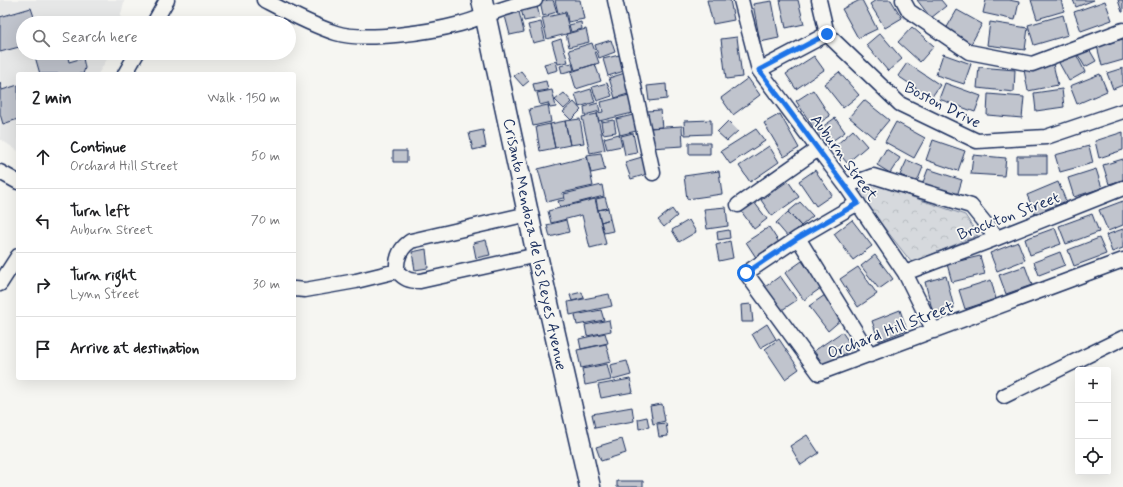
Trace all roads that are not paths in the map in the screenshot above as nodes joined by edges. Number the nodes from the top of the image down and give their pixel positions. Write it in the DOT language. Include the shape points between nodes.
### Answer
graph roads {
  1 [pos="167,0"];
  2 [pos="264,0"];
  3 [pos="535,0"];
  4 [pos="615,0"];
  5 [pos="741,0"];
  6 [pos="819,0"];
  7 [pos="903,0"];
  8 [pos="484,8"];
  9 [pos="158,16"];
  10 [pos="295,16"];
  11 [pos="296,16"];
  12 [pos="1123,30"];
  13 [pos="827,34"];
  14 [pos="133,60"];
  15 [pos="759,70"];
  16 [pos="126,72"];
  17 [pos="1123,111"];
  18 [pos="818,149"];
  19 [pos="0,172"];
  20 [pos="653,172"];
  21 [pos="16,181"];
  22 [pos="846,186"];
  23 [pos="1123,188"];
  24 [pos="858,203"];
  25 [pos="738,205"];
  26 [pos="528,214"];
  27 [pos="798,238"];
  28 [pos="997,238"];
  29 [pos="537,255"];
  30 [pos="16,259"];
  31 [pos="1123,260"];
  32 [pos="397,271"];
  33 [pos="905,273"];
  34 [pos="0,284"];
  35 [pos="296,289"];
  36 [pos="934,331"];
  37 [pos="1123,338"];
  38 [pos="870,355"];
  39 [pos="1004,396"];
  40 [pos="590,487"];
  1 -- 9 [label="street"];
  2 -- 10 [label="street"];
  3 -- 8 [label="street" via="510,6"];
  4 -- 20 [label="street"];
  5 -- 15 [label="street, Auburn Street"];
  6 -- 13 [label="street"];
  7 -- 12 [label="street" via="909,11 969,52 1032,64"];
  8 -- 11 [label="street" via="460,24 380,37 337,34"];
  8 -- 26 [label="main road, Crisanto Mendoza de los Reyes Avenue"];
  13 -- 15 [label="street"];
  13 -- 17 [label="street, Boston Drive" via="900,104 977,141 1046,137"];
  14 -- 16 [label="street"];
  15 -- 18 [label="street, Auburn Street"];
  18 -- 22 [label="street, Auburn Street"];
  18 -- 25 [label="street"];
  19 -- 21 [label="street"];
  22 -- 24 [label="street, Auburn Street"];
  22 -- 28 [label="street" via="873,176 971,206"];
  23 -- 28 [label="street, Brockton Street"];
  24 -- 27 [label="street, Orchard Hill Street"];
  24 -- 33 [label="street, Auburn Street"];
  26 -- 29 [label="main road, Crisanto Mendoza de los Reyes Avenue"];
  26 -- 32 [label="street" via="411,241 398,255"];
  27 -- 38 [label="street"];
  27 -- 38 [label="street, Orchard Hill Street" via="746,273 820,374"];
  28 -- 33 [label="street, Brockton Street"];
  29 -- 32 [label="street" via="420,281 410,281"];
  29 -- 40 [label="main road, Crisanto Mendoza de los Reyes Avenue"];
  30 -- 34 [label="street"];
  31 -- 36 [label="street, Orchard Hill Street"];
  32 -- 35 [label="street" via="356,281 305,290"];
  33 -- 36 [label="street, Auburn Street"];
  36 -- 38 [label="street, Orchard Hill Street"];
  37 -- 39 [label="street"];
}
